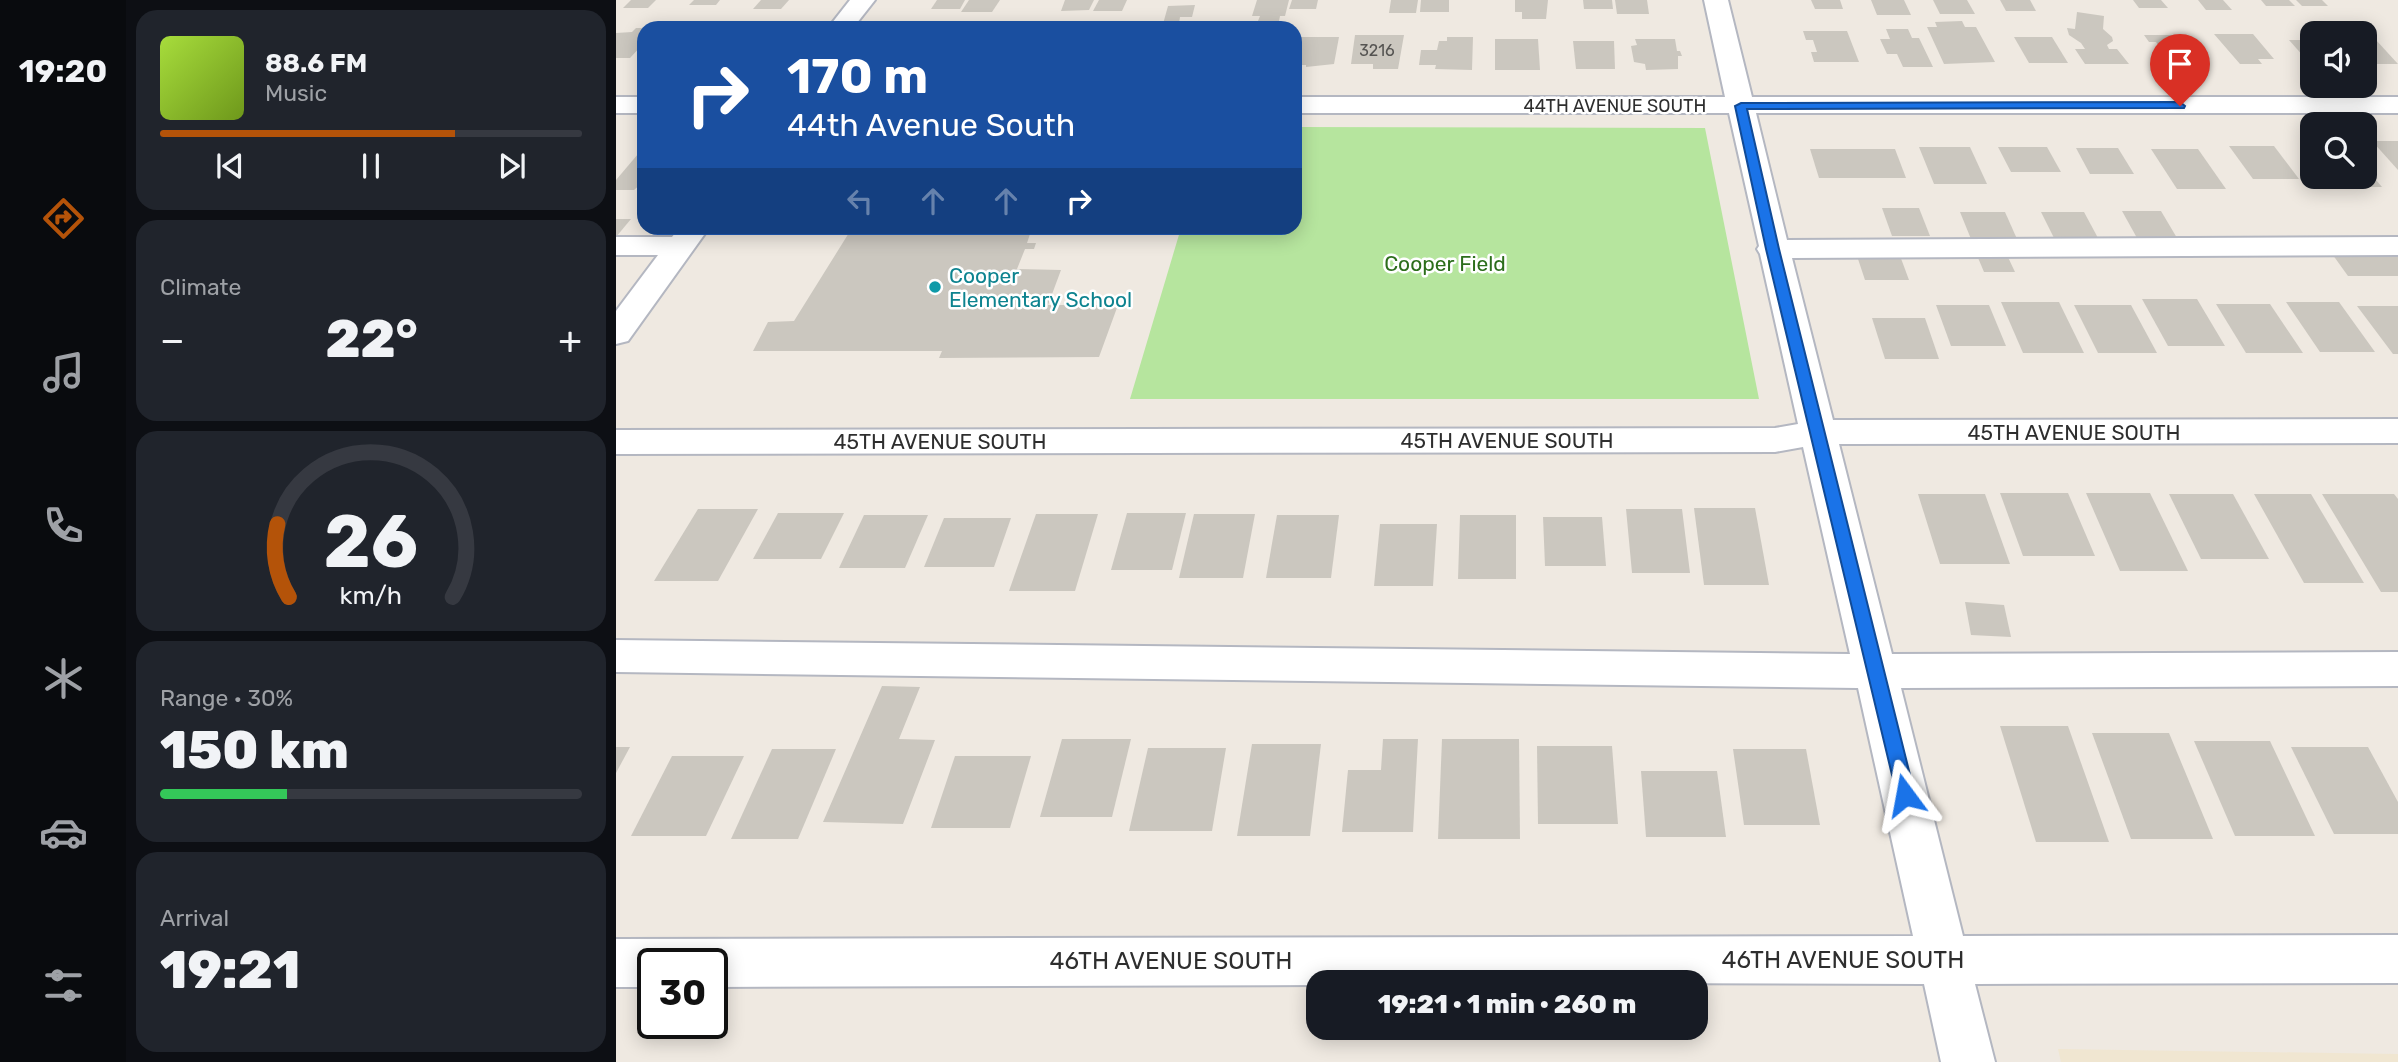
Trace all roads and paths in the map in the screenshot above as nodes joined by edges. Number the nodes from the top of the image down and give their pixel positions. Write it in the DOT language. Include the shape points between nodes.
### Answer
graph roads {
  1 [pos="863,0"];
  2 [pos="1716,0"];
  3 [pos="846,21"];
  4 [pos="616,105"];
  5 [pos="637,105"];
  6 [pos="1302,105"];
  7 [pos="1741,106"];
  8 [pos="2398,106"];
  9 [pos="687,237"];
  10 [pos="616,246"];
  11 [pos="2398,246"];
  12 [pos="1772,249"];
  13 [pos="616,334"];
  14 [pos="2398,431"];
  15 [pos="1819,432"];
  16 [pos="616,442"];
  17 [pos="616,656"];
  18 [pos="2398,668"];
  19 [pos="1876,671"];
  20 [pos="2398,959"];
  21 [pos="1943,960"];
  22 [pos="616,963"];
  23 [pos="1968,1062"];
  1 -- 3 [label="street"];
  2 -- 7 [label="street"];
  4 -- 5 [label="street"];
  6 -- 7 [label="street, 44TH AVENUE SOUTH"];
  7 -- 8 [label="street, 44TH AVENUE SOUTH"];
  7 -- 12 [label="street"];
  9 -- 10 [label="street"];
  9 -- 13 [label="street"];
  11 -- 12 [label="street"];
  12 -- 15 [label="street"];
  14 -- 15 [label="street, 45TH AVENUE SOUTH"];
  15 -- 16 [label="street, 45TH AVENUE SOUTH" via="1775,440"];
  15 -- 19 [label="street"];
  17 -- 19 [label="street"];
  18 -- 19 [label="street"];
  19 -- 21 [label="street"];
  20 -- 21 [label="street, 46TH AVENUE SOUTH"];
  21 -- 22 [label="street, 46TH AVENUE SOUTH"];
  21 -- 23 [label="street"];
}
